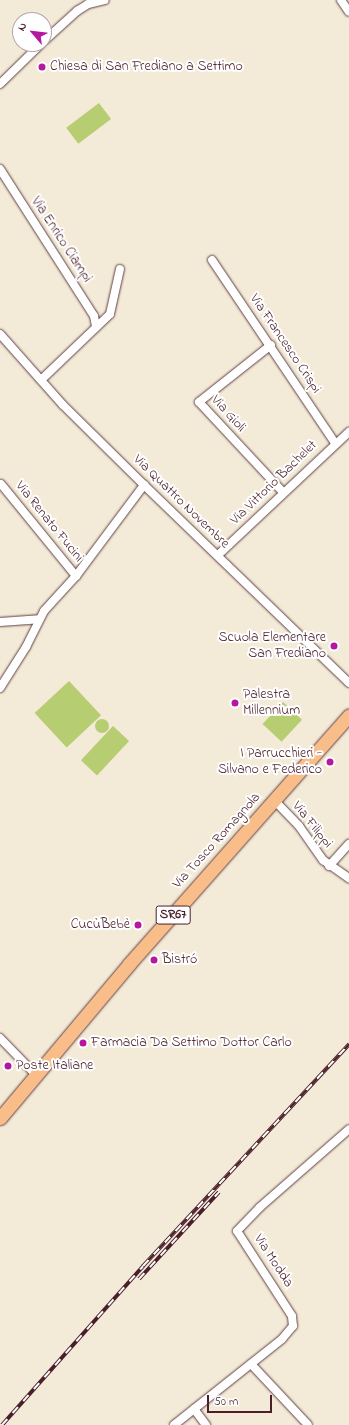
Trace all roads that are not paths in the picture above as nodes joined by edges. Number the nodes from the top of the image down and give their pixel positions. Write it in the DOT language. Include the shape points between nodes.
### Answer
graph roads {
  1 [pos="105,0"];
  2 [pos="341,0"];
  3 [pos="92,1"];
  4 [pos="349,12"];
  5 [pos="52,34"];
  6 [pos="33,52"];
  7 [pos="0,84"];
  8 [pos="0,169"];
  9 [pos="212,260"];
  10 [pos="120,269"];
  11 [pos="96,326"];
  12 [pos="0,334"];
  13 [pos="271,345"];
  14 [pos="41,380"];
  15 [pos="349,432"];
  16 [pos="335,443"];
  17 [pos="1,484"];
  18 [pos="144,485"];
  19 [pos="283,492"];
  20 [pos="218,555"];
  21 [pos="76,576"];
  22 [pos="39,619"];
  23 [pos="0,622"];
  24 [pos="349,683"];
  25 [pos="0,688"];
  26 [pos="349,715"];
  27 [pos="274,800"];
  28 [pos="349,844"];
  29 [pos="329,866"];
  30 [pos="349,878"];
  31 [pos="0,1038"];
  32 [pos="36,1075"];
  33 [pos="0,1118"];
  34 [pos="349,1129"];
  35 [pos="251,1364"];
  36 [pos="194,1409"];
  37 [pos="174,1425"];
  38 [pos="206,1425"];
  39 [pos="308,1425"];
  1 -- 3 [label="street"];
  2 -- 4 [label="street"];
  3 -- 5 [label="street" via="76,11"];
  6 -- 7 [label="street"];
  8 -- 11 [label="street, Via Enrico Ciampi" via="94,316"];
  9 -- 13 [label="street, Via Francesco Crispi"];
  10 -- 11 [label="street" via="112,309"];
  11 -- 14 [label="street" via="86,339"];
  12 -- 14 [label="street, Via Quattro Novembre"];
  13 -- 16 [label="street, Via Francesco Crispi"];
  13 -- 19 [label="street, Via Gioli" via="199,402"];
  14 -- 18 [label="street, Via Quattro Novembre"];
  15 -- 16 [label="street, Via Vittorio Bachelet"];
  16 -- 19 [label="street, Via Vittorio Bachelet"];
  17 -- 21 [label="street, Via Renato Fucini"];
  18 -- 20 [label="street, Via Quattro Novembre"];
  18 -- 21 [label="street, Via Renato Fucini"];
  19 -- 20 [label="street, Via Vittorio Bachelet"];
  20 -- 24 [label="street, Via Quattro Novembre"];
  21 -- 22 [label="street, Via Renato Fucini"];
  22 -- 23 [label="street"];
  22 -- 25 [label="street, Via Renato Fucini" via="26,647"];
  26 -- 27 [label="main road, Via Tosco Romagnola / SR67"];
  27 -- 29 [label="street, Via Filippi" via="299,826 315,851"];
  27 -- 32 [label="main road, Via Tosco Romagnola / SR67" via="129,964"];
  28 -- 29 [label="street"];
  29 -- 30 [label="street, Via Filippi"];
  31 -- 32 [label="street"];
  32 -- 33 [label="main road, Via Tosco Romagnola / SR67"];
  34 -- 35 [label="street, Via Modda" via="260,1207 237,1231 294,1321 292,1329 282,1339"];
  35 -- 36 [label="street, Via Modda"];
  35 -- 39 [label="street"];
  36 -- 37 [label="street, Via Modda"];
  36 -- 38 [label="street"];
}
